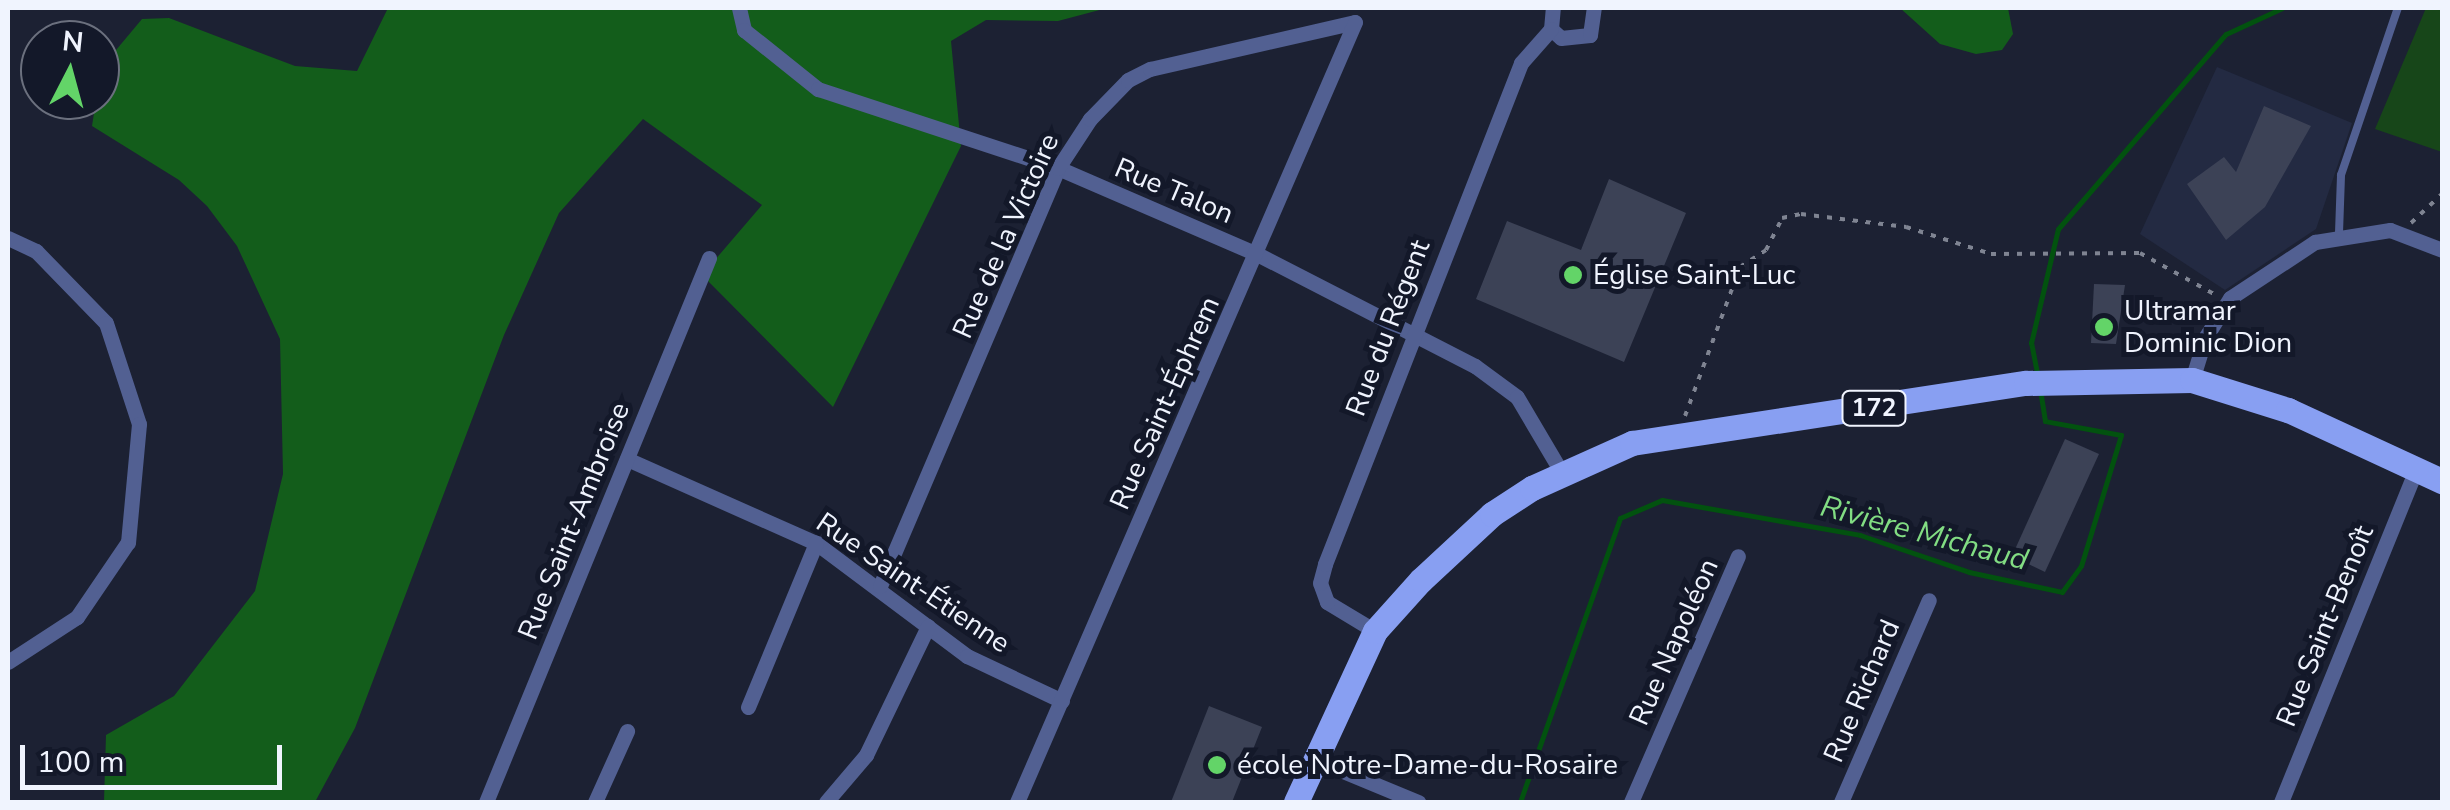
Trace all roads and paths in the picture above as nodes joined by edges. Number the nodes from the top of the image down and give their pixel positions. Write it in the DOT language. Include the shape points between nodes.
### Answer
graph roads {
  1 [pos="738,8"];
  2 [pos="1553,8"];
  3 [pos="1594,8"];
  4 [pos="2398,8"];
  5 [pos="1355,22"];
  6 [pos="1551,29"];
  7 [pos="1058,168"];
  8 [pos="2442,194"];
  9 [pos="2339,233"];
  10 [pos="2400,233"];
  11 [pos="8,238"];
  12 [pos="2442,250"];
  13 [pos="1257,254"];
  14 [pos="709,258"];
  15 [pos="2227,302"];
  16 [pos="1412,332"];
  17 [pos="2192,380"];
  18 [pos="1678,432"];
  19 [pos="627,459"];
  20 [pos="2416,469"];
  21 [pos="1562,472"];
  22 [pos="2442,481"];
  23 [pos="816,543"];
  24 [pos="1738,556"];
  25 [pos="880,586"];
  26 [pos="1929,600"];
  27 [pos="928,626"];
  28 [pos="1375,631"];
  29 [pos="8,662"];
  30 [pos="1062,701"];
  31 [pos="748,707"];
  32 [pos="627,731"];
  33 [pos="1314,759"];
  34 [pos="486,802"];
  35 [pos="595,802"];
  36 [pos="826,802"];
  37 [pos="1018,802"];
  38 [pos="1296,802"];
  39 [pos="1418,802"];
  40 [pos="1631,802"];
  41 [pos="1841,802"];
  42 [pos="2281,802"];
  1 -- 7 [label="street, Rue Talon" via="744,30 818,89"];
  2 -- 6 [label="street"];
  3 -- 6 [label="street" via="1590,35 1560,38"];
  4 -- 9 [label="lane" via="2341,175"];
  5 -- 7 [label="street, Rue de la Victoire" via="1150,69 1128,80 1090,120"];
  5 -- 13 [label="street, Rue Saint-Éphrem"];
  6 -- 16 [label="street, Rue du Régent" via="1522,64"];
  7 -- 13 [label="street, Rue Talon"];
  7 -- 25 [label="street, Rue de la Victoire"];
  8 -- 10 [label="path"];
  9 -- 10 [label="street"];
  9 -- 15 [label="street" via="2264,269"];
  10 -- 12 [label="street"];
  11 -- 29 [label="street" via="36,251 106,323 139,424 128,542 77,617"];
  13 -- 16 [label="street, Rue Talon"];
  13 -- 30 [label="street, Rue Saint-Éphrem"];
  14 -- 19 [label="street, Rue Saint-Ambroise"];
  15 -- 17 [label="street" via="2202,345"];
  15 -- 18 [label="path" via="2140,253 1991,254 1906,227 1801,214 1782,218 1766,250 1740,267"];
  16 -- 21 [label="street, Rue Talon" via="1503,382"];
  16 -- 28 [label="street, Rue du Régent" via="1320,583 1334,608"];
  17 -- 18 [label="main road, 172" via="2026,384"];
  17 -- 20 [label="main road, 172" via="2260,398"];
  18 -- 21 [label="main road, 172" via="1617,447"];
  19 -- 23 [label="street, Rue Saint-Étienne"];
  19 -- 34 [label="street, Rue Saint-Ambroise"];
  20 -- 22 [label="main road, 172"];
  20 -- 42 [label="street, Rue Saint-Benoît"];
  21 -- 28 [label="main road, 172" via="1454,546"];
  23 -- 25 [label="street, Rue Saint-Étienne"];
  23 -- 31 [label="street"];
  24 -- 40 [label="street, Rue Napoléon"];
  25 -- 27 [label="street, Rue Saint-Étienne"];
  26 -- 41 [label="street, Rue Richard"];
  27 -- 30 [label="street, Rue Saint-Étienne" via="967,656"];
  27 -- 36 [label="street" via="866,755"];
  28 -- 33 [label="main road"];
  30 -- 37 [label="street, Rue Saint-Éphrem"];
  32 -- 35 [label="street"];
  33 -- 38 [label="main road"];
  33 -- 39 [label="street"];
}
